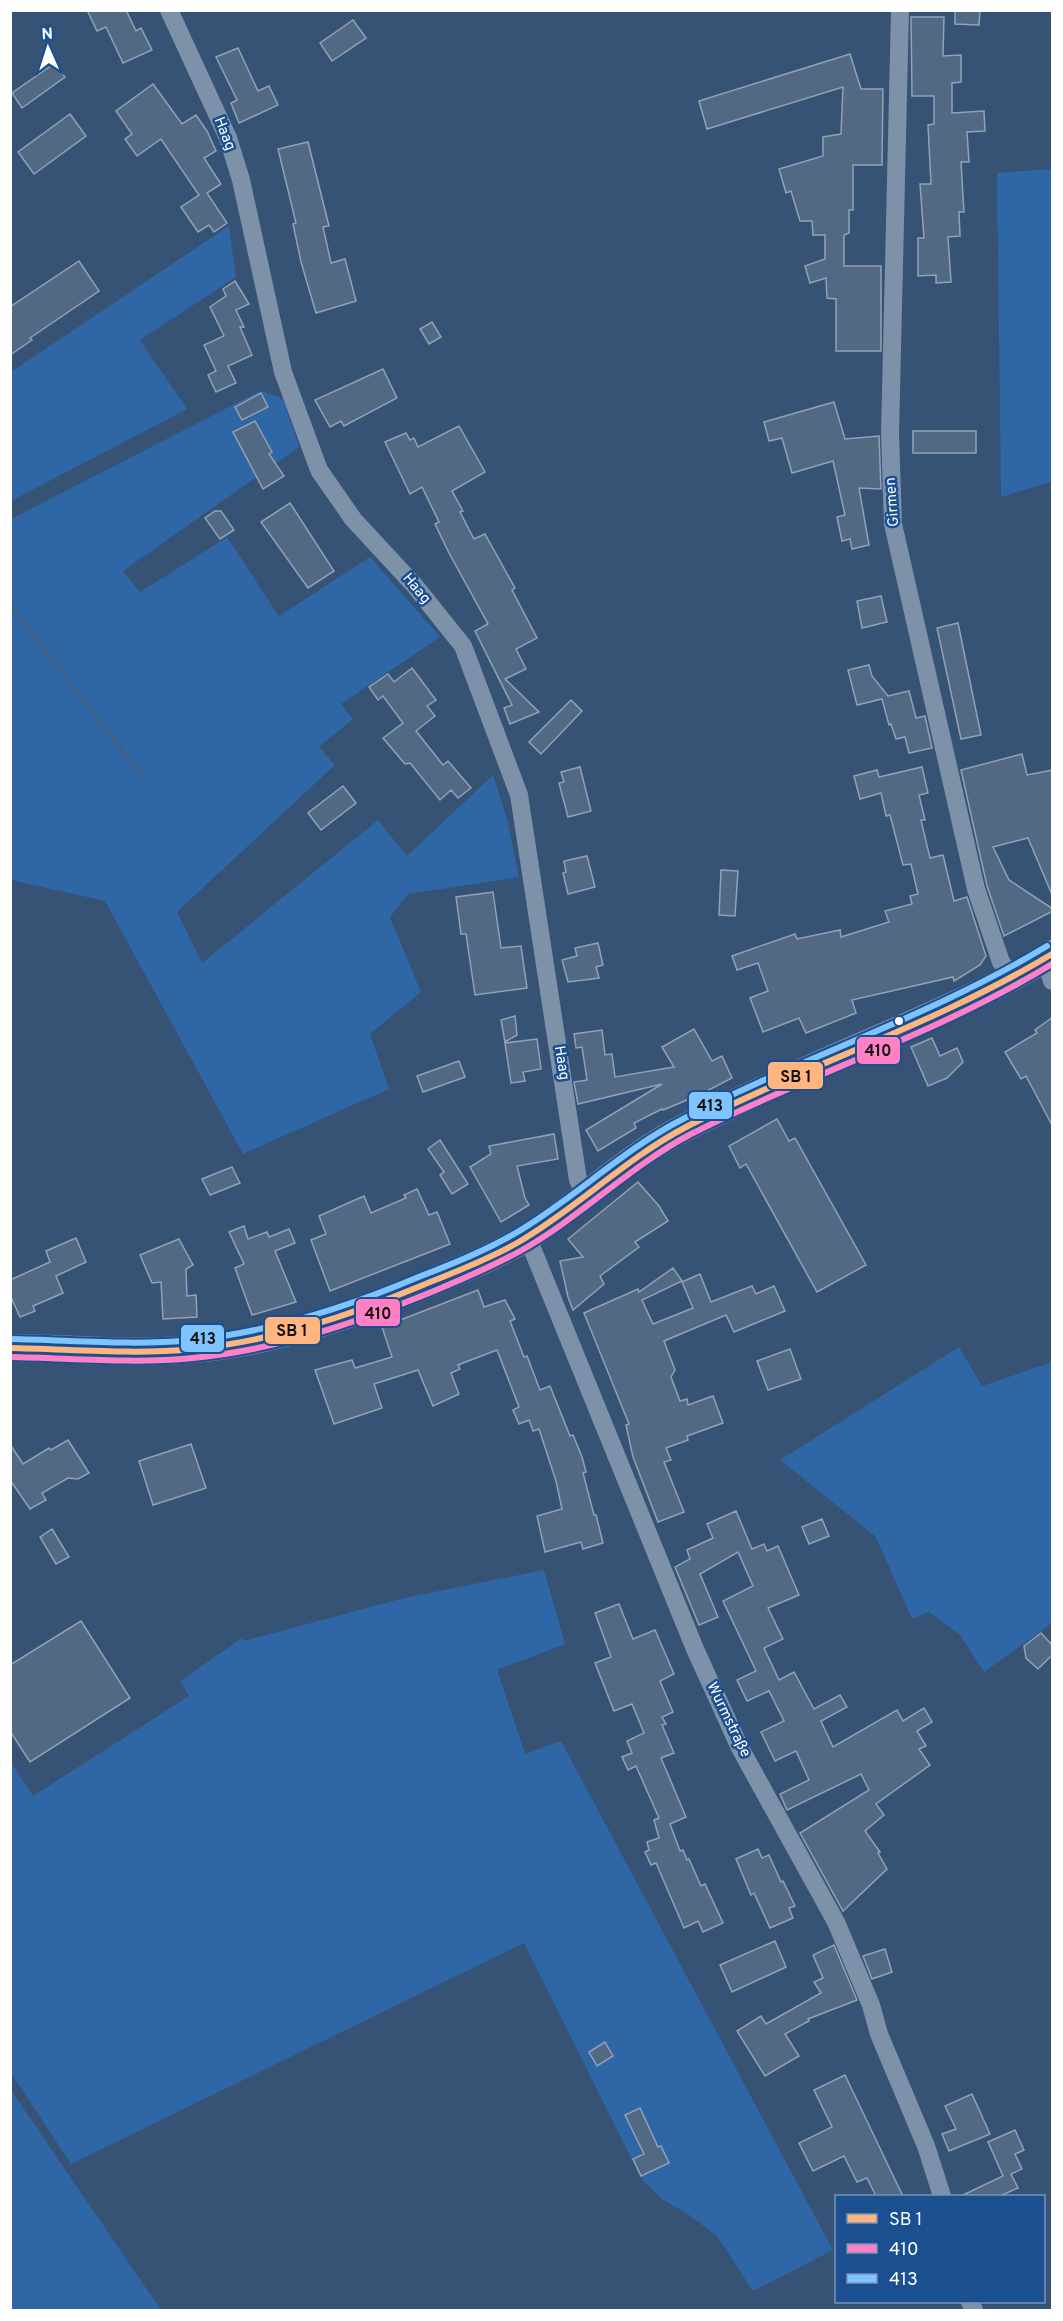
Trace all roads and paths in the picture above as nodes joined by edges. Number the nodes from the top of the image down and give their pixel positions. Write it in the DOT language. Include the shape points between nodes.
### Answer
graph roads {
  1 [pos="169,10"];
  2 [pos="900,10"];
  3 [pos="1050,964"];
  4 [pos="1012,976"];
  5 [pos="585,1195"];
  6 [pos="527,1236"];
  7 [pos="10,1348"];
  8 [pos="942,2195"];
  1 -- 5 [label="street, Haag" via="228,138 241,180 283,372 319,470 353,519 463,646 519,795 579,1180"];
  2 -- 4 [label="street, Girmen" via="890,422 893,524 976,889 1001,962"];
  3 -- 4 [label="main road"];
  4 -- 5 [label="main road" via="683,1128"];
  5 -- 6 [label="main road"];
  6 -- 7 [label="main road" via="409,1292 336,1318 252,1341 159,1352"];
  6 -- 8 [label="street, Wurmstraße" via="694,1649 740,1748 836,1922 926,2146"];
}
